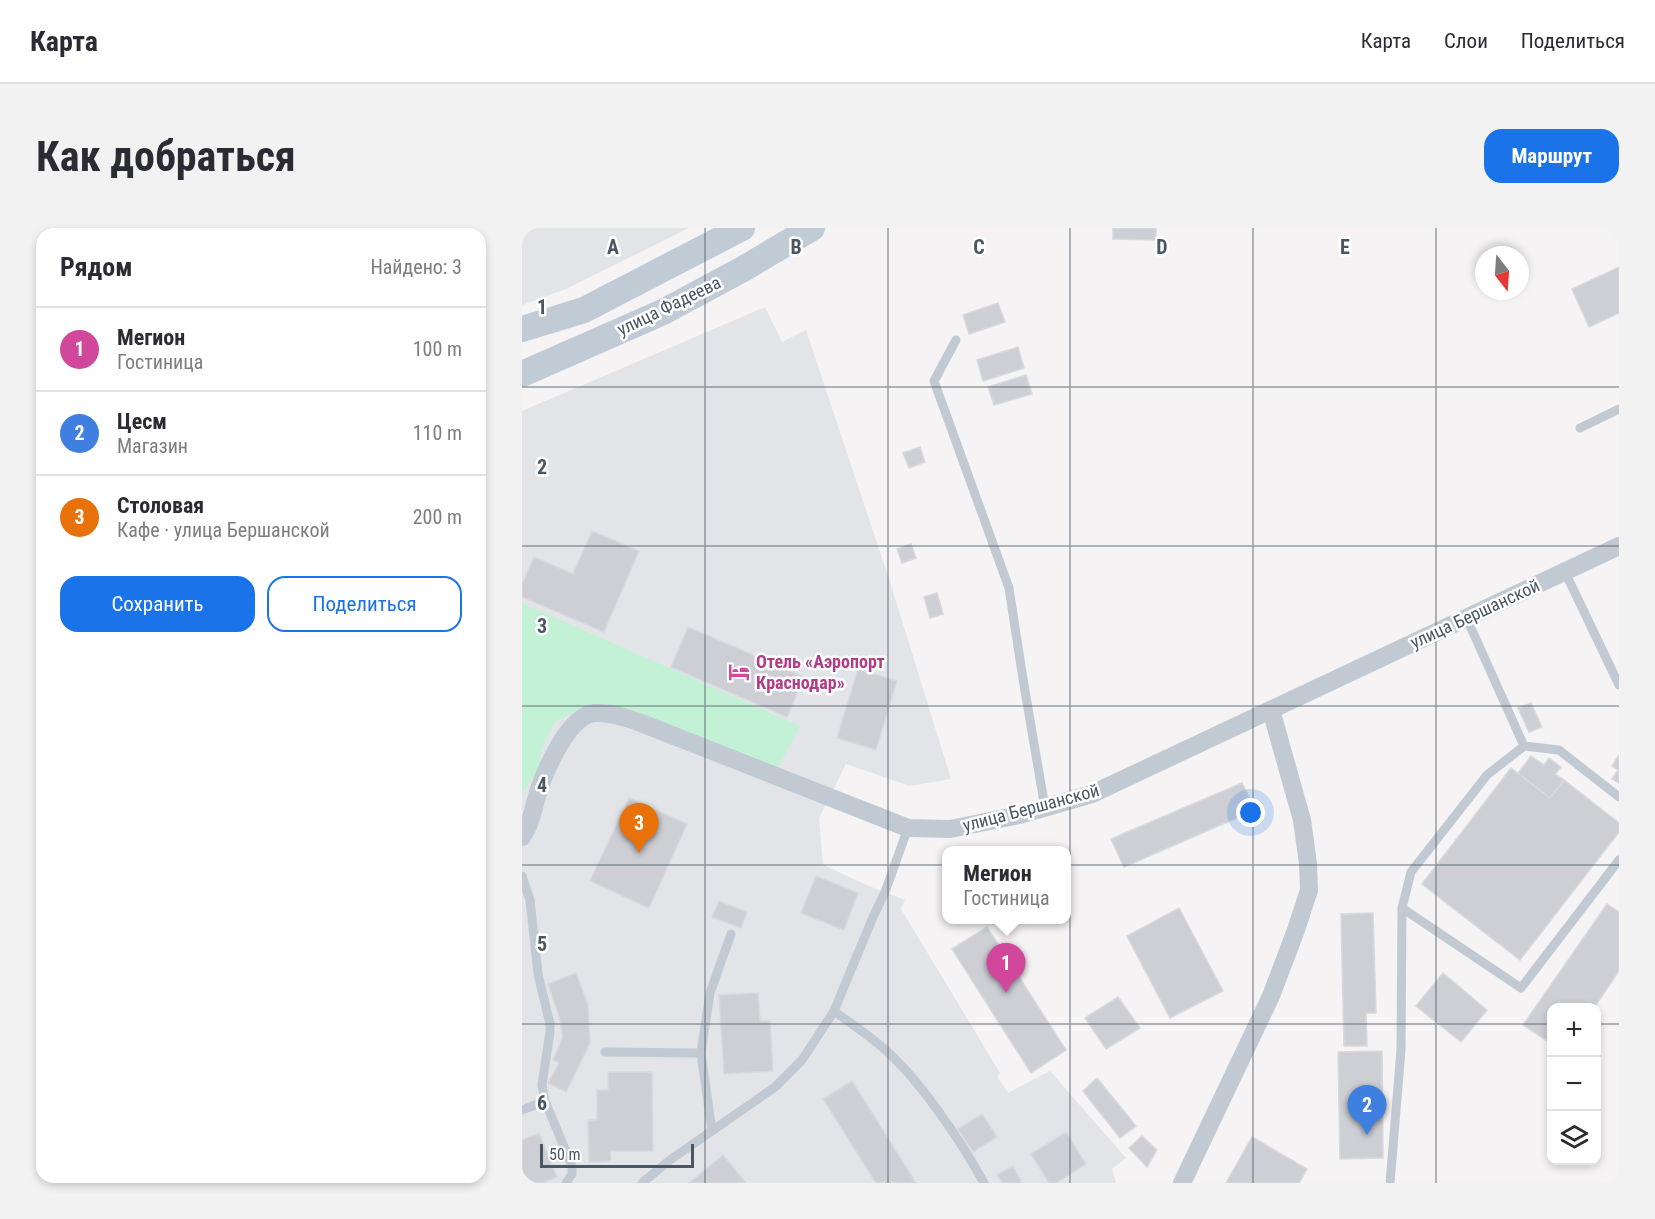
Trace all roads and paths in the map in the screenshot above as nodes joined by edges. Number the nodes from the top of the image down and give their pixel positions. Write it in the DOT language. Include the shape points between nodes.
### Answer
graph roads {
  1 [pos="742,228"];
  2 [pos="812,228"];
  3 [pos="522,329"];
  4 [pos="956,340"];
  5 [pos="522,374"];
  6 [pos="1619,409"];
  7 [pos="1580,428"];
  8 [pos="1619,546"];
  9 [pos="1565,572"];
  10 [pos="1467,619"];
  11 [pos="1619,685"];
  12 [pos="1271,710"];
  13 [pos="1524,746"];
  14 [pos="1619,797"];
  15 [pos="1045,808"];
  16 [pos="908,828"];
  17 [pos="522,837"];
  18 [pos="1619,860"];
  19 [pos="522,876"];
  20 [pos="1402,908"];
  21 [pos="532,930"];
  22 [pos="732,934"];
  23 [pos="522,935"];
  24 [pos="834,1011"];
  25 [pos="605,1052"];
  26 [pos="701,1053"];
  27 [pos="545,1101"];
  28 [pos="522,1110"];
  29 [pos="712,1131"];
  30 [pos="566,1183"];
  31 [pos="642,1183"];
  32 [pos="984,1183"];
  33 [pos="1182,1183"];
  34 [pos="1390,1183"];
  1 -- 3 [label="main road, улица Фадеева" via="584,310"];
  2 -- 5 [label="main road, улица Фадеева" via="663,312"];
  4 -- 15 [label="lane" via="934,381 1009,588"];
  6 -- 7 [label="lane"];
  8 -- 9 [label="street, улица Бершанской"];
  9 -- 10 [label="street, улица Бершанской"];
  9 -- 11 [label="lane"];
  10 -- 12 [label="street, улица Бершанской"];
  10 -- 13 [label="lane"];
  12 -- 15 [label="street, улица Бершанской" via="1092,794"];
  12 -- 33 [label="street" via="1302,820 1309,890 1270,996"];
  13 -- 14 [label="lane" via="1559,750"];
  13 -- 20 [label="lane" via="1487,774 1411,872"];
  15 -- 16 [label="street, улица Бершанской" via="950,829"];
  16 -- 17 [label="street, улица Бершанской" via="636,721 593,713 578,721 564,736"];
  16 -- 24 [label="lane"];
  18 -- 20 [label="lane" via="1521,987"];
  19 -- 21 [label="lane" via="530,900"];
  20 -- 34 [label="lane" via="1401,1050"];
  21 -- 23 [label="lane"];
  21 -- 27 [label="lane" via="550,1024 542,1085"];
  22 -- 26 [label="lane" via="710,993"];
  24 -- 29 [label="lane" via="802,1059 775,1087"];
  24 -- 32 [label="lane" via="883,1048 916,1083"];
  25 -- 26 [label="lane"];
  26 -- 29 [label="lane"];
  27 -- 28 [label="lane"];
  27 -- 30 [label="lane" via="572,1166"];
  29 -- 31 [label="lane"];
}
